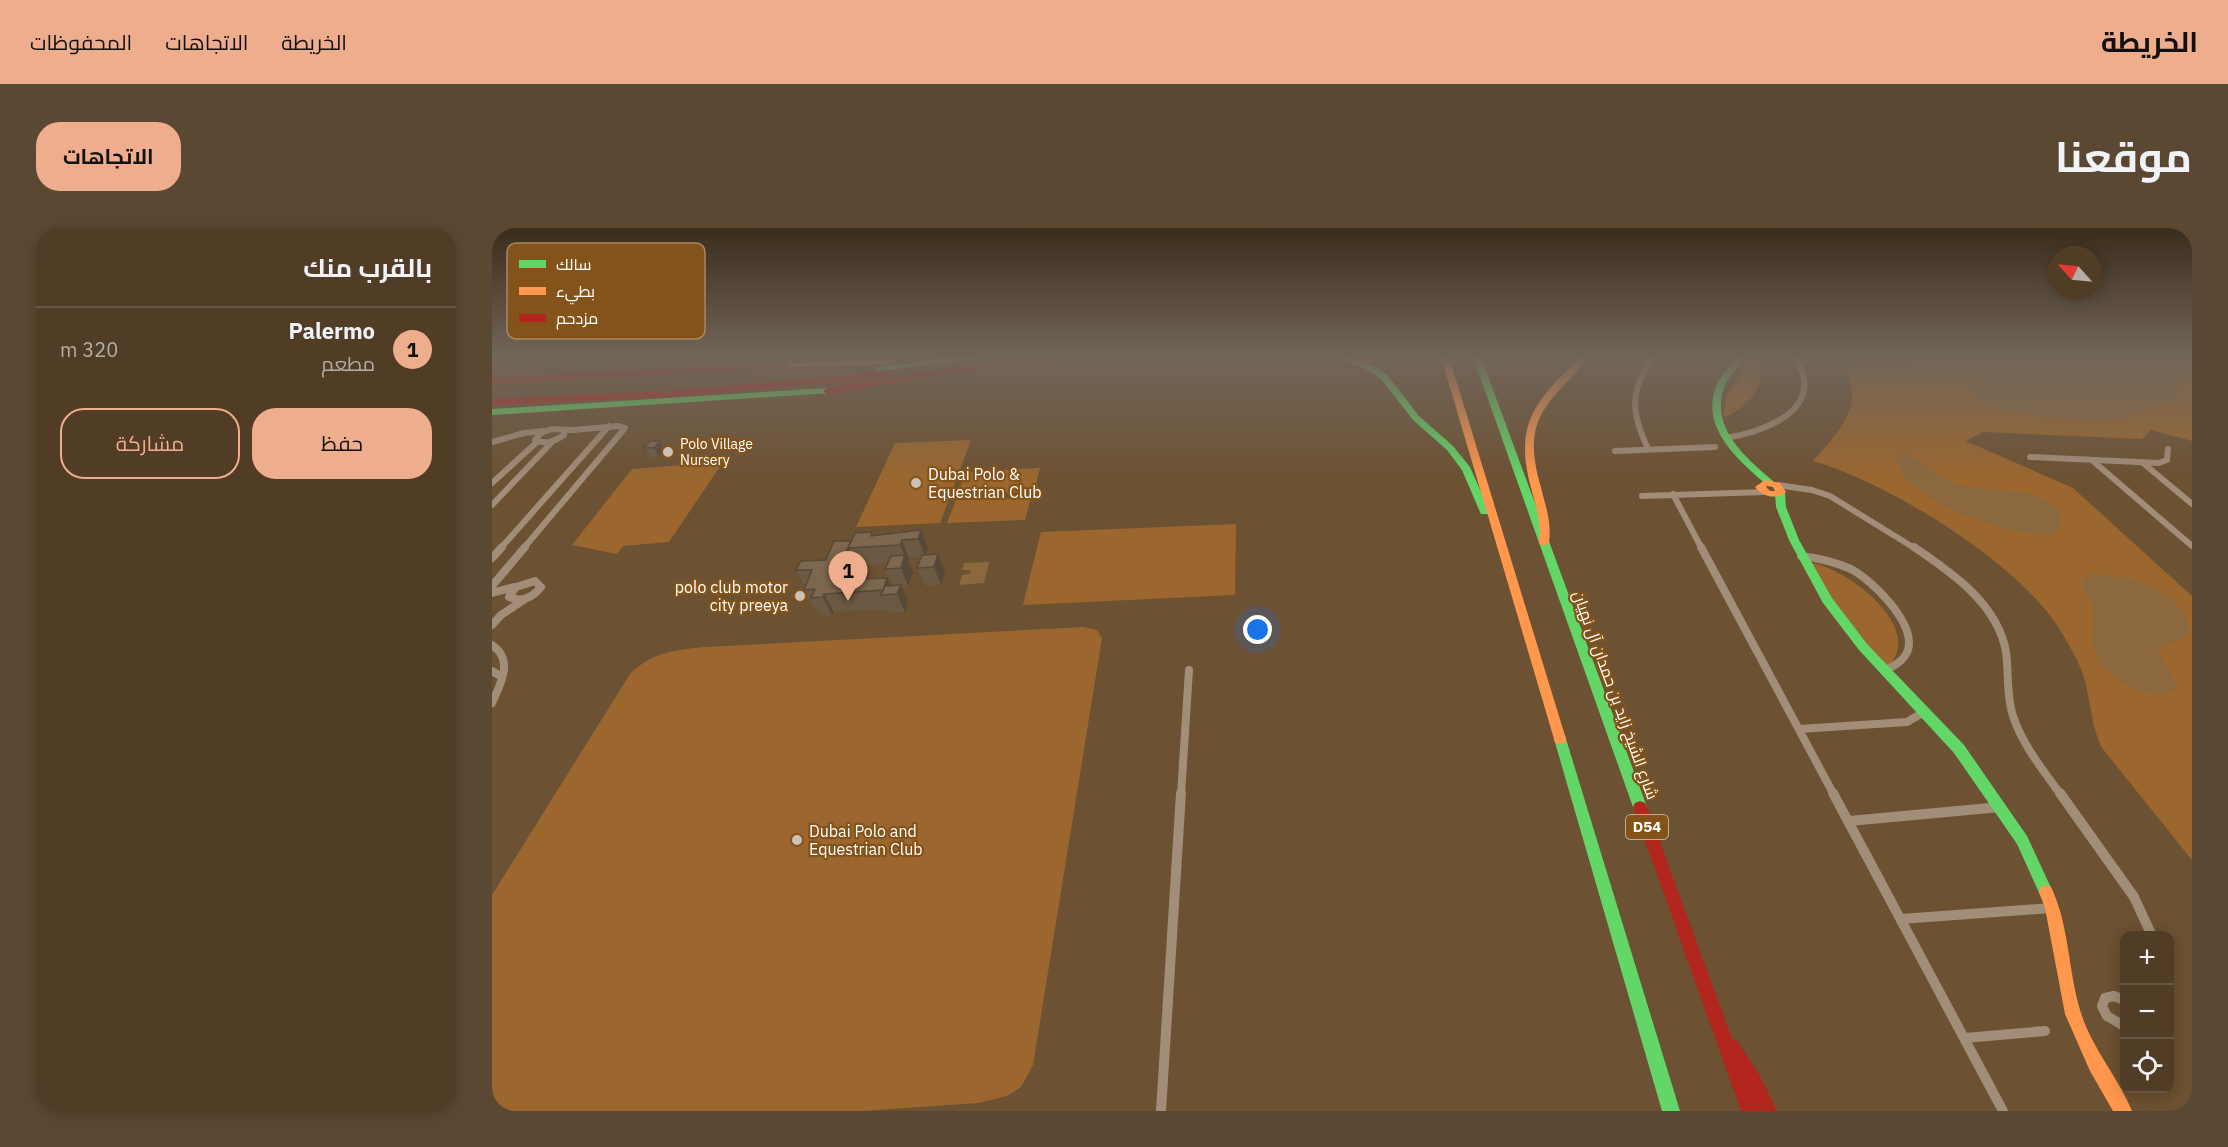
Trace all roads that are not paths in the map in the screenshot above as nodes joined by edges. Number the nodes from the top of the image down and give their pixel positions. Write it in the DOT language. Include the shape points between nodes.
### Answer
graph roads {
  1 [pos="544,398"];
  2 [pos="736,398"];
  3 [pos="1401,398"];
  4 [pos="1457,398"];
  5 [pos="1492,398"];
  6 [pos="1544,398"];
  7 [pos="1633,398"];
  8 [pos="1716,398"];
  9 [pos="1798,398"];
  10 [pos="492,402"];
  11 [pos="492,412"];
  12 [pos="609,426"];
  13 [pos="582,429"];
  14 [pos="564,430"];
  15 [pos="546,431"];
  16 [pos="508,438"];
  17 [pos="560,438"];
  18 [pos="1726,438"];
  19 [pos="536,440"];
  20 [pos="553,441"];
  21 [pos="492,442"];
  22 [pos="1715,447"];
  23 [pos="1648,449"];
  24 [pos="2168,449"];
  25 [pos="1615,451"];
  26 [pos="2030,458"];
  27 [pos="2093,461"];
  28 [pos="2142,463"];
  29 [pos="492,483"];
  30 [pos="1771,487"];
  31 [pos="1673,494"];
  32 [pos="1642,496"];
  33 [pos="2192,504"];
  34 [pos="492,505"];
  35 [pos="1498,533"];
  36 [pos="1543,544"];
  37 [pos="2192,546"];
  38 [pos="1801,556"];
  39 [pos="492,558"];
  40 [pos="492,586"];
  41 [pos="518,586"];
  42 [pos="492,593"];
  43 [pos="509,596"];
  44 [pos="527,598"];
  45 [pos="501,615"];
  46 [pos="492,625"];
  47 [pos="492,645"];
  48 [pos="1189,670"];
  49 [pos="492,671"];
  50 [pos="1884,671"];
  51 [pos="502,677"];
  52 [pos="492,703"];
  53 [pos="1924,712"];
  54 [pos="1799,729"];
  55 [pos="2001,807"];
  56 [pos="1849,821"];
  57 [pos="2052,908"];
  58 [pos="1901,918"];
  59 [pos="2150,931"];
  60 [pos="2120,999"];
  61 [pos="2120,1024"];
  62 [pos="2045,1031"];
  63 [pos="1724,1037"];
  64 [pos="1965,1038"];
  65 [pos="1161,1111"];
  66 [pos="1671,1111"];
  67 [pos="1750,1111"];
  68 [pos="1768,1111"];
  69 [pos="2003,1111"];
  70 [pos="2123,1111"];
  1 -- 10 [label="main road"];
  2 -- 11 [label="main road"];
  3 -- 35 [label="main road" via="1467,469 1485,514"];
  4 -- 35 [label="main road"];
  5 -- 36 [label="main road, شارع الشيخ زايد بن حمدان آل نهيان / D54"];
  6 -- 36 [label="main road" via="1530,426 1528,445 1546,524"];
  7 -- 23 [label="street" via="1636,422"];
  8 -- 18 [label="main road" via="1715,411"];
  9 -- 18 [label="street" via="1792,410 1770,427"];
  12 -- 13 [label="street"];
  12 -- 39 [label="street"];
  12 -- 40 [label="street" via="625,428"];
  13 -- 14 [label="street"];
  13 -- 17 [label="street"];
  14 -- 15 [label="street"];
  14 -- 17 [label="street"];
  15 -- 16 [label="street"];
  15 -- 19 [label="street"];
  16 -- 19 [label="street"];
  16 -- 21 [label="street"];
  17 -- 20 [label="street"];
  18 -- 30 [label="main road"];
  19 -- 20 [label="street"];
  19 -- 29 [label="street"];
  20 -- 34 [label="street"];
  22 -- 23 [label="street"];
  23 -- 25 [label="street"];
  24 -- 28 [label="street" via="2164,462"];
  26 -- 27 [label="street"];
  27 -- 28 [label="street"];
  27 -- 37 [label="street"];
  28 -- 33 [label="street"];
  30 -- 31 [label="street"];
  30 -- 38 [label="main road"];
  30 -- 59 [label="street" via="1815,490 1842,502 1938,564 1984,609 2002,639 2009,701 2020,733 2134,897"];
  31 -- 32 [label="street"];
  31 -- 54 [label="street"];
  35 -- 66 [label="main road"];
  36 -- 63 [label="main road, شارع الشيخ زايد بن حمدان آل نهيان / D54"];
  38 -- 50 [label="main road" via="1843,623"];
  38 -- 50 [label="street" via="1853,571 1897,610 1906,628 1907,650 1897,666"];
  41 -- 42 [label="street"];
  41 -- 43 [label="street"];
  41 -- 44 [label="street" via="532,581 541,584 540,590"];
  42 -- 43 [label="street"];
  43 -- 44 [label="street" via="517,600"];
  43 -- 45 [label="street"];
  44 -- 45 [label="street"];
  45 -- 46 [label="street"];
  47 -- 51 [label="street" via="506,658"];
  48 -- 65 [label="street"];
  49 -- 51 [label="street"];
  50 -- 53 [label="main road"];
  51 -- 52 [label="street"];
  53 -- 54 [label="street" via="1907,722"];
  53 -- 55 [label="main road" via="1959,748"];
  54 -- 56 [label="street"];
  55 -- 56 [label="street"];
  55 -- 57 [label="main road" via="2035,863"];
  56 -- 58 [label="street"];
  57 -- 58 [label="street"];
  57 -- 70 [label="main road" via="2073,1014"];
  58 -- 64 [label="street"];
  60 -- 61 [label="street" via="2108,996 2102,1006"];
  62 -- 64 [label="street"];
  63 -- 67 [label="main road, شارع الشيخ زايد بن حمدان آل نهيان / D54"];
  63 -- 68 [label="main road" via="1745,1066"];
  64 -- 69 [label="street"];
}
